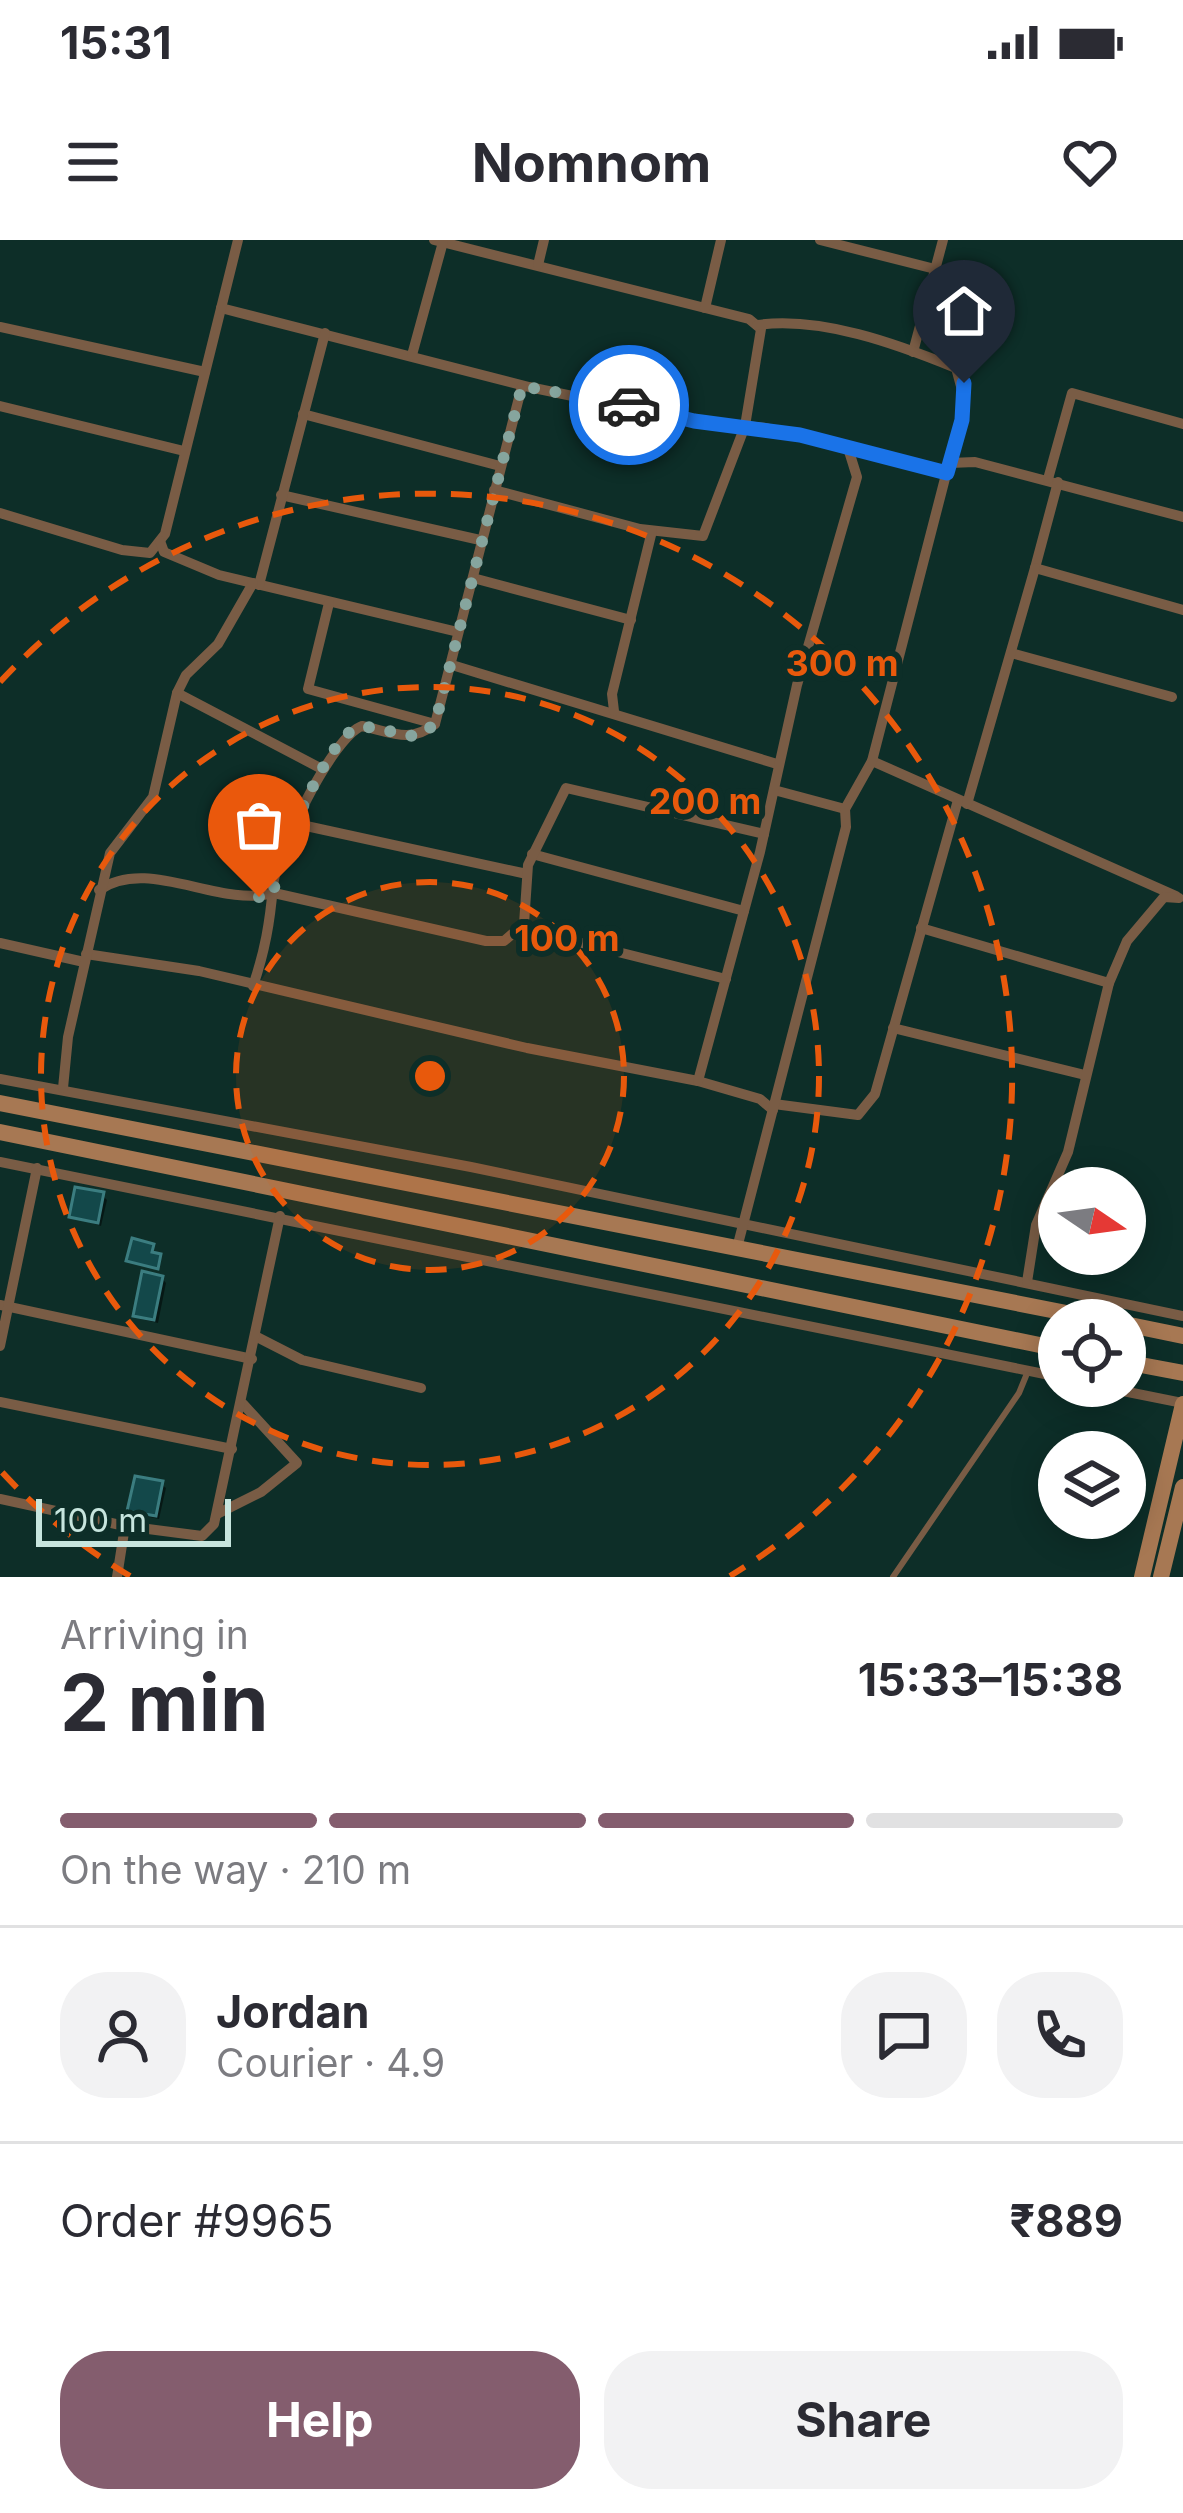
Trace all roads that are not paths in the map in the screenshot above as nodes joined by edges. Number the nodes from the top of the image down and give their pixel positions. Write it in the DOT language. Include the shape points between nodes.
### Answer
graph roads {
  1 [pos="238,240"];
  2 [pos="544,240"];
  3 [pos="721,240"];
  4 [pos="820,240"];
  5 [pos="943,240"];
  6 [pos="439,241"];
  7 [pos="538,265"];
  8 [pos="935,268"];
  9 [pos="221,308"];
  10 [pos="705,308"];
  11 [pos="757,326"];
  12 [pos="0,327"];
  13 [pos="325,333"];
  14 [pos="913,352"];
  15 [pos="412,355"];
  16 [pos="205,372"];
  17 [pos="522,386"];
  18 [pos="0,406"];
  19 [pos="303,414"];
  20 [pos="1183,424"];
  21 [pos="745,426"];
  22 [pos="848,448"];
  23 [pos="184,451"];
  24 [pos="500,466"];
  25 [pos="948,468"];
  26 [pos="1053,480"];
  27 [pos="494,490"];
  28 [pos="281,495"];
  29 [pos="0,512"];
  30 [pos="1183,517"];
  31 [pos="652,531"];
  32 [pos="480,540"];
  33 [pos="160,541"];
  34 [pos="1035,568"];
  35 [pos="473,578"];
  36 [pos="256,584"];
  37 [pos="329,603"];
  38 [pos="1183,610"];
  39 [pos="631,620"];
  40 [pos="458,632"];
  41 [pos="1011,653"];
  42 [pos="452,665"];
  43 [pos="177,693"];
  44 [pos="1172,697"];
  45 [pos="614,711"];
  46 [pos="435,724"];
  47 [pos="872,761"];
  48 [pos="778,764"];
  49 [pos="322,769"];
  50 [pos="774,790"];
  51 [pos="963,802"];
  52 [pos="845,808"];
  53 [pos="297,824"];
  54 [pos="764,833"];
  55 [pos="532,854"];
  56 [pos="527,874"];
  57 [pos="99,890"];
  58 [pos="274,893"];
  59 [pos="1181,899"];
  60 [pos="743,911"];
  61 [pos="524,924"];
  62 [pos="921,928"];
  63 [pos="0,944"];
  64 [pos="85,958"];
  65 [pos="726,979"];
  66 [pos="1109,983"];
  67 [pos="253,986"];
  68 [pos="893,1028"];
  69 [pos="1085,1075"];
  70 [pos="0,1079"];
  71 [pos="698,1081"];
  72 [pos="63,1088"];
  73 [pos="0,1103"];
  74 [pos="774,1107"];
  75 [pos="0,1132"];
  76 [pos="0,1162"];
  77 [pos="38,1168"];
  78 [pos="280,1216"];
  79 [pos="743,1224"];
  80 [pos="737,1248"];
  81 [pos="727,1281"];
  82 [pos="1028,1282"];
  83 [pos="4,1305"];
  84 [pos="1038,1307"];
  85 [pos="1183,1316"];
  86 [pos="1146,1328"];
  87 [pos="1183,1336"];
  88 [pos="257,1337"];
  89 [pos="1038,1345"];
  90 [pos="0,1346"];
  91 [pos="252,1359"];
  92 [pos="1146,1366"];
  93 [pos="1028,1371"];
  94 [pos="1038,1373"];
  95 [pos="1183,1373"];
  96 [pos="421,1388"];
  97 [pos="1146,1396"];
  98 [pos="0,1402"];
  99 [pos="243,1404"];
  100 [pos="1183,1404"];
  101 [pos="232,1449"];
  102 [pos="1183,1487"];
  103 [pos="0,1499"];
  104 [pos="217,1514"];
  105 [pos="125,1526"];
  106 [pos="117,1577"];
  107 [pos="893,1577"];
  108 [pos="1142,1577"];
  109 [pos="1161,1577"];
  1 -- 9 [label="street"];
  2 -- 7 [label="street"];
  3 -- 10 [label="street"];
  4 -- 8 [label="street"];
  5 -- 8 [label="street"];
  6 -- 7 [label="street"];
  6 -- 15 [label="street"];
  7 -- 10 [label="street"];
  8 -- 14 [label="street"];
  9 -- 13 [label="street"];
  9 -- 16 [label="street"];
  10 -- 11 [label="street"];
  11 -- 14 [label="street" via="808,323"];
  11 -- 21 [label="street" via="762,349"];
  12 -- 16 [label="street"];
  13 -- 15 [label="street"];
  13 -- 19 [label="street"];
  14 -- 25 [label="street" via="956,368 964,383"];
  15 -- 17 [label="street"];
  16 -- 23 [label="street"];
  17 -- 21 [label="street"];
  17 -- 24 [label="street"];
  18 -- 23 [label="street"];
  19 -- 24 [label="street"];
  19 -- 28 [label="street"];
  20 -- 26 [label="street" via="1072,393"];
  21 -- 22 [label="street"];
  21 -- 31 [label="street" via="704,536"];
  22 -- 25 [label="street"];
  22 -- 48 [label="street" via="857,477"];
  23 -- 33 [label="street"];
  24 -- 27 [label="street"];
  25 -- 26 [label="street" via="975,462"];
  25 -- 47 [label="street"];
  26 -- 30 [label="street"];
  26 -- 34 [label="street"];
  27 -- 31 [label="street"];
  27 -- 32 [label="street"];
  28 -- 32 [label="street"];
  28 -- 36 [label="street"];
  29 -- 33 [label="street" via="122,550 150,553"];
  31 -- 39 [label="street"];
  32 -- 35 [label="street"];
  33 -- 36 [label="street" via="194,566"];
  34 -- 38 [label="street"];
  34 -- 41 [label="street"];
  35 -- 39 [label="street"];
  35 -- 40 [label="street"];
  36 -- 37 [label="street"];
  36 -- 43 [label="street"];
  37 -- 40 [label="street"];
  37 -- 46 [label="street" via="308,689"];
  39 -- 45 [label="street"];
  40 -- 42 [label="street"];
  41 -- 44 [label="street"];
  41 -- 51 [label="street"];
  42 -- 45 [label="street"];
  42 -- 46 [label="street"];
  43 -- 49 [label="street"];
  43 -- 57 [label="street" via="153,797 116,841"];
  45 -- 48 [label="street"];
  46 -- 49 [label="street" via="418,736 362,726 347,732"];
  47 -- 51 [label="street"];
  47 -- 52 [label="street"];
  48 -- 50 [label="street"];
  49 -- 53 [label="street"];
  50 -- 52 [label="street"];
  50 -- 54 [label="street"];
  51 -- 59 [label="street"];
  51 -- 62 [label="street"];
  52 -- 74 [label="street" via="841,851"];
  53 -- 56 [label="street"];
  53 -- 58 [label="street"];
  54 -- 55 [label="street" via="566,788"];
  54 -- 60 [label="street"];
  55 -- 56 [label="street"];
  55 -- 60 [label="street"];
  56 -- 61 [label="street"];
  57 -- 58 [label="street" via="125,876 239,897"];
  57 -- 64 [label="street"];
  58 -- 61 [label="street" via="486,941 514,937"];
  58 -- 67 [label="street"];
  59 -- 66 [label="street" via="1164,897 1152,907"];
  60 -- 65 [label="street"];
  61 -- 65 [label="street"];
  62 -- 66 [label="street"];
  62 -- 68 [label="street"];
  63 -- 64 [label="street"];
  64 -- 67 [label="street"];
  64 -- 72 [label="street"];
  65 -- 71 [label="street"];
  66 -- 69 [label="street"];
  67 -- 71 [label="street"];
  68 -- 69 [label="street"];
  68 -- 74 [label="street" via="865,1111"];
  69 -- 82 [label="street" via="1068,1152 1036,1226"];
  70 -- 72 [label="street"];
  71 -- 74 [label="street"];
  72 -- 79 [label="street"];
  73 -- 80 [label="street"];
  74 -- 79 [label="street"];
  75 -- 81 [label="street"];
  76 -- 77 [label="street"];
  77 -- 78 [label="street"];
  77 -- 83 [label="street"];
  78 -- 88 [label="street"];
  78 -- 93 [label="street"];
  79 -- 80 [label="street"];
  79 -- 82 [label="street"];
  80 -- 81 [label="street"];
  80 -- 84 [label="street"];
  81 -- 89 [label="street"];
  82 -- 85 [label="street"];
  83 -- 90 [label="street"];
  83 -- 91 [label="street"];
  86 -- 87 [label="street"];
  88 -- 91 [label="street"];
  88 -- 96 [label="street" via="302,1360"];
  91 -- 99 [label="street"];
  92 -- 95 [label="street"];
  93 -- 94 [label="street"];
  93 -- 107 [label="lane"];
  97 -- 100 [label="street"];
  98 -- 101 [label="street"];
  99 -- 101 [label="street"];
  99 -- 104 [label="street" via="297,1463"];
  100 -- 108 [label="street"];
  101 -- 104 [label="street"];
  102 -- 109 [label="street"];
  103 -- 105 [label="street"];
  104 -- 105 [label="street" via="202,1536"];
  105 -- 106 [label="street"];
}
